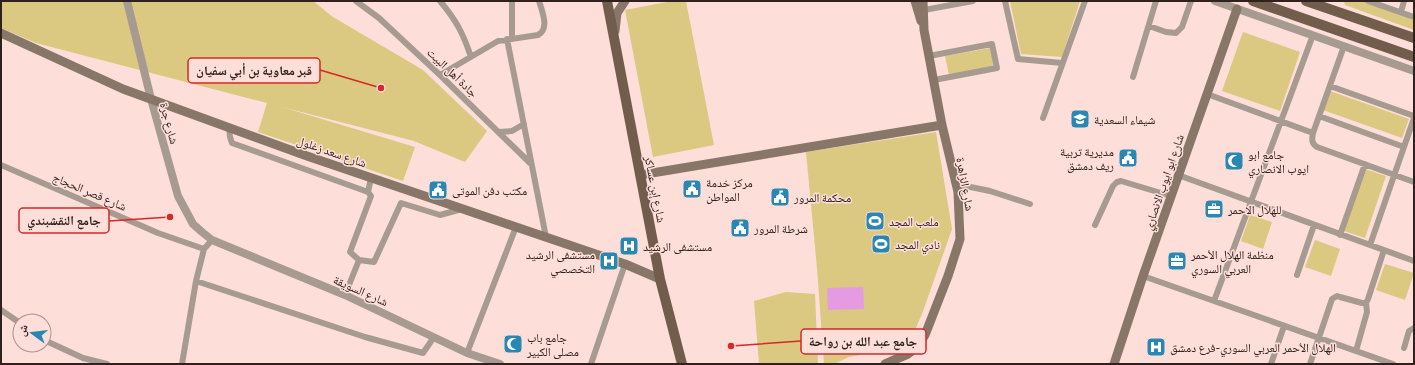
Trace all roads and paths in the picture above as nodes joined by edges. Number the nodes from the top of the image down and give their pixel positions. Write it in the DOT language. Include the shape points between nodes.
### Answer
graph roads {
  1 [pos="127,1"];
  2 [pos="356,1"];
  3 [pos="440,1"];
  4 [pos="512,1"];
  5 [pos="539,1"];
  6 [pos="603,1"];
  7 [pos="608,1"];
  8 [pos="625,1"];
  9 [pos="915,1"];
  10 [pos="973,1"];
  11 [pos="1005,1"];
  12 [pos="1085,1"];
  13 [pos="1156,1"];
  14 [pos="1191,1"];
  15 [pos="1215,1"];
  16 [pos="1253,1"];
  17 [pos="1306,1"];
  18 [pos="1369,1"];
  19 [pos="1404,1"];
  20 [pos="1329,5"];
  21 [pos="923,6"];
  22 [pos="1237,9"];
  23 [pos="1401,12"];
  24 [pos="1414,17"];
  25 [pos="1149,26"];
  26 [pos="924,30"];
  27 [pos="1,33"];
  28 [pos="1313,35"];
  29 [pos="1414,38"];
  30 [pos="509,39"];
  31 [pos="614,40"];
  32 [pos="1344,46"];
  33 [pos="929,56"];
  34 [pos="471,57"];
  35 [pos="1414,57"];
  36 [pos="1062,63"];
  37 [pos="1414,71"];
  38 [pos="440,75"];
  39 [pos="1133,77"];
  40 [pos="934,80"];
  41 [pos="1330,86"];
  42 [pos="1207,94"];
  43 [pos="151,99"];
  44 [pos="1319,116"];
  45 [pos="1414,117"];
  46 [pos="1042,118"];
  47 [pos="1281,121"];
  48 [pos="524,124"];
  49 [pos="942,125"];
  50 [pos="229,127"];
  51 [pos="499,132"];
  52 [pos="1313,133"];
  53 [pos="1404,147"];
  54 [pos="530,163"];
  55 [pos="1365,164"];
  56 [pos="1,165"];
  57 [pos="640,175"];
  58 [pos="1178,175"];
  59 [pos="1394,175"];
  60 [pos="371,178"];
  61 [pos="1414,182"];
  62 [pos="956,184"];
  63 [pos="368,192"];
  64 [pos="1171,196"];
  65 [pos="1251,202"];
  66 [pos="1030,204"];
  67 [pos="464,209"];
  68 [pos="1095,225"];
  69 [pos="1314,225"];
  70 [pos="516,227"];
  71 [pos="1340,235"];
  72 [pos="546,237"];
  73 [pos="212,240"];
  74 [pos="1370,245"];
  75 [pos="204,249"];
  76 [pos="1384,250"];
  77 [pos="359,260"];
  78 [pos="1414,261"];
  79 [pos="625,264"];
  80 [pos="1297,275"];
  81 [pos="1143,276"];
  82 [pos="660,279"];
  83 [pos="196,281"];
  84 [pos="345,295"];
  85 [pos="1214,301"];
  86 [pos="1366,302"];
  87 [pos="1,310"];
  88 [pos="12,318"];
  89 [pos="1284,326"];
  90 [pos="1414,328"];
  91 [pos="434,337"];
  92 [pos="1319,338"];
  93 [pos="52,344"];
  94 [pos="1404,348"];
  95 [pos="1356,351"];
  96 [pos="467,353"];
  97 [pos="107,364"];
  98 [pos="182,364"];
  99 [pos="500,364"];
  100 [pos="591,364"];
  101 [pos="682,364"];
  102 [pos="885,364"];
  103 [pos="1114,364"];
  104 [pos="1271,364"];
  105 [pos="1310,364"];
  106 [pos="1393,364"];
  1 -- 43 [label="street, شارع جرة"];
  2 -- 38 [label="street, جادة أهل البيت" via="379,18"];
  3 -- 34 [label="street" via="456,20"];
  4 -- 30 [label="street"];
  5 -- 30 [label="street" via="544,30 538,35"];
  6 -- 31 [label="main road" via="609,30"];
  7 -- 31 [label="main road"];
  8 -- 31 [label="main road" via="617,13"];
  9 -- 26 [label="main road, شارع الزاهرة"];
  10 -- 21 [label="street"];
  11 -- 36 [label="street" via="1018,59"];
  12 -- 36 [label="street"];
  13 -- 25 [label="street"];
  14 -- 25 [label="street" via="1182,27 1176,33"];
  15 -- 22 [label="street"];
  16 -- 35 [label="main road"];
  17 -- 20 [label="main road"];
  18 -- 23 [label="street"];
  19 -- 23 [label="street"];
  20 -- 29 [label="main road"];
  21 -- 26 [label="main road, شارع الزاهرة"];
  22 -- 28 [label="street"];
  22 -- 42 [label="main road, شارع ابو ايوب الانصاري"];
  23 -- 24 [label="street"];
  25 -- 39 [label="street"];
  26 -- 33 [label="main road, شارع الزاهرة"];
  27 -- 43 [label="main road, شارع سعد زغلول" via="123,89"];
  28 -- 32 [label="street"];
  28 -- 47 [label="street"];
  30 -- 34 [label="street" via="491,45"];
  30 -- 48 [label="street"];
  31 -- 57 [label="main road, شارع إبن عساكر"];
  32 -- 37 [label="street"];
  32 -- 41 [label="street"];
  33 -- 40 [label="main road, شارع الزاهرة"];
  33 -- 40 [label="street" via="992,44 996,68"];
  34 -- 38 [label="street"];
  36 -- 46 [label="street"];
  38 -- 51 [label="street, جادة أهل البيت"];
  40 -- 49 [label="main road, شارع الزاهرة"];
  41 -- 44 [label="street"];
  41 -- 45 [label="street"];
  42 -- 47 [label="street"];
  42 -- 58 [label="main road, شارع ابو ايوب الانصاري"];
  43 -- 50 [label="main road, شارع سعد زغلول"];
  43 -- 73 [label="street, شارع جرة" via="178,196 194,224"];
  44 -- 52 [label="street"];
  44 -- 53 [label="street"];
  45 -- 53 [label="street"];
  47 -- 52 [label="street"];
  47 -- 65 [label="street"];
  48 -- 51 [label="street" via="512,132"];
  48 -- 54 [label="street"];
  49 -- 57 [label="main road"];
  49 -- 62 [label="main road, شارع الزاهرة"];
  50 -- 60 [label="main road, شارع سعد زغلول"];
  50 -- 63 [label="street" via="232,143"];
  51 -- 54 [label="street, جادة أهل البيت"];
  52 -- 55 [label="street" via="1312,140 1317,147"];
  53 -- 59 [label="street"];
  54 -- 72 [label="street"];
  55 -- 59 [label="street"];
  55 -- 71 [label="street"];
  56 -- 75 [label="street, شارع قصر الحجاج" via="158,233"];
  57 -- 82 [label="main road, شارع إبن عساكر"];
  58 -- 64 [label="main road, شارع ابو ايوب الانصاري"];
  58 -- 65 [label="street"];
  59 -- 61 [label="street"];
  59 -- 74 [label="street"];
  60 -- 63 [label="street"];
  60 -- 67 [label="main road, شارع سعد زغلول"];
  62 -- 66 [label="street" via="990,191"];
  62 -- 102 [label="main road, شارع الزاهرة" via="960,239 931,321 917,347"];
  63 -- 77 [label="street" via="371,196 350,252"];
  64 -- 68 [label="street" via="1117,182"];
  64 -- 81 [label="main road, شارع ابو ايوب الانصاري"];
  65 -- 69 [label="street"];
  65 -- 85 [label="street"];
  67 -- 70 [label="main road, شارع سعد زغلول"];
  67 -- 77 [label="street" via="440,215 401,203 374,262"];
  69 -- 71 [label="street"];
  69 -- 80 [label="street"];
  70 -- 72 [label="main road, شارع سعد زغلول"];
  70 -- 96 [label="street"];
  71 -- 74 [label="street"];
  72 -- 79 [label="main road, شارع سعد زغلول"];
  73 -- 75 [label="street"];
  73 -- 84 [label="street, شارع السويقة"];
  74 -- 76 [label="street"];
  75 -- 83 [label="street"];
  76 -- 78 [label="street"];
  76 -- 86 [label="street"];
  77 -- 84 [label="street"];
  79 -- 82 [label="main road, شارع سعد زغلول"];
  79 -- 100 [label="street"];
  81 -- 85 [label="street"];
  81 -- 103 [label="main road, شارع ابو ايوب الانصاري"];
  82 -- 101 [label="main road, شارع إبن عساكر"];
  83 -- 91 [label="street" via="365,338 423,353"];
  83 -- 98 [label="street"];
  84 -- 91 [label="street, شارع السويقة"];
  85 -- 89 [label="street"];
  86 -- 92 [label="street" via="1334,297"];
  86 -- 95 [label="street" via="1367,312"];
  87 -- 88 [label="street"];
  89 -- 92 [label="street"];
  89 -- 104 [label="street"];
  90 -- 94 [label="street" via="1410,331"];
  91 -- 96 [label="street, شارع السويقة"];
  92 -- 95 [label="street"];
  92 -- 105 [label="street"];
  93 -- 97 [label="street" via="83,358"];
  95 -- 106 [label="street"];
  96 -- 99 [label="street, شارع السويقة"];
}
